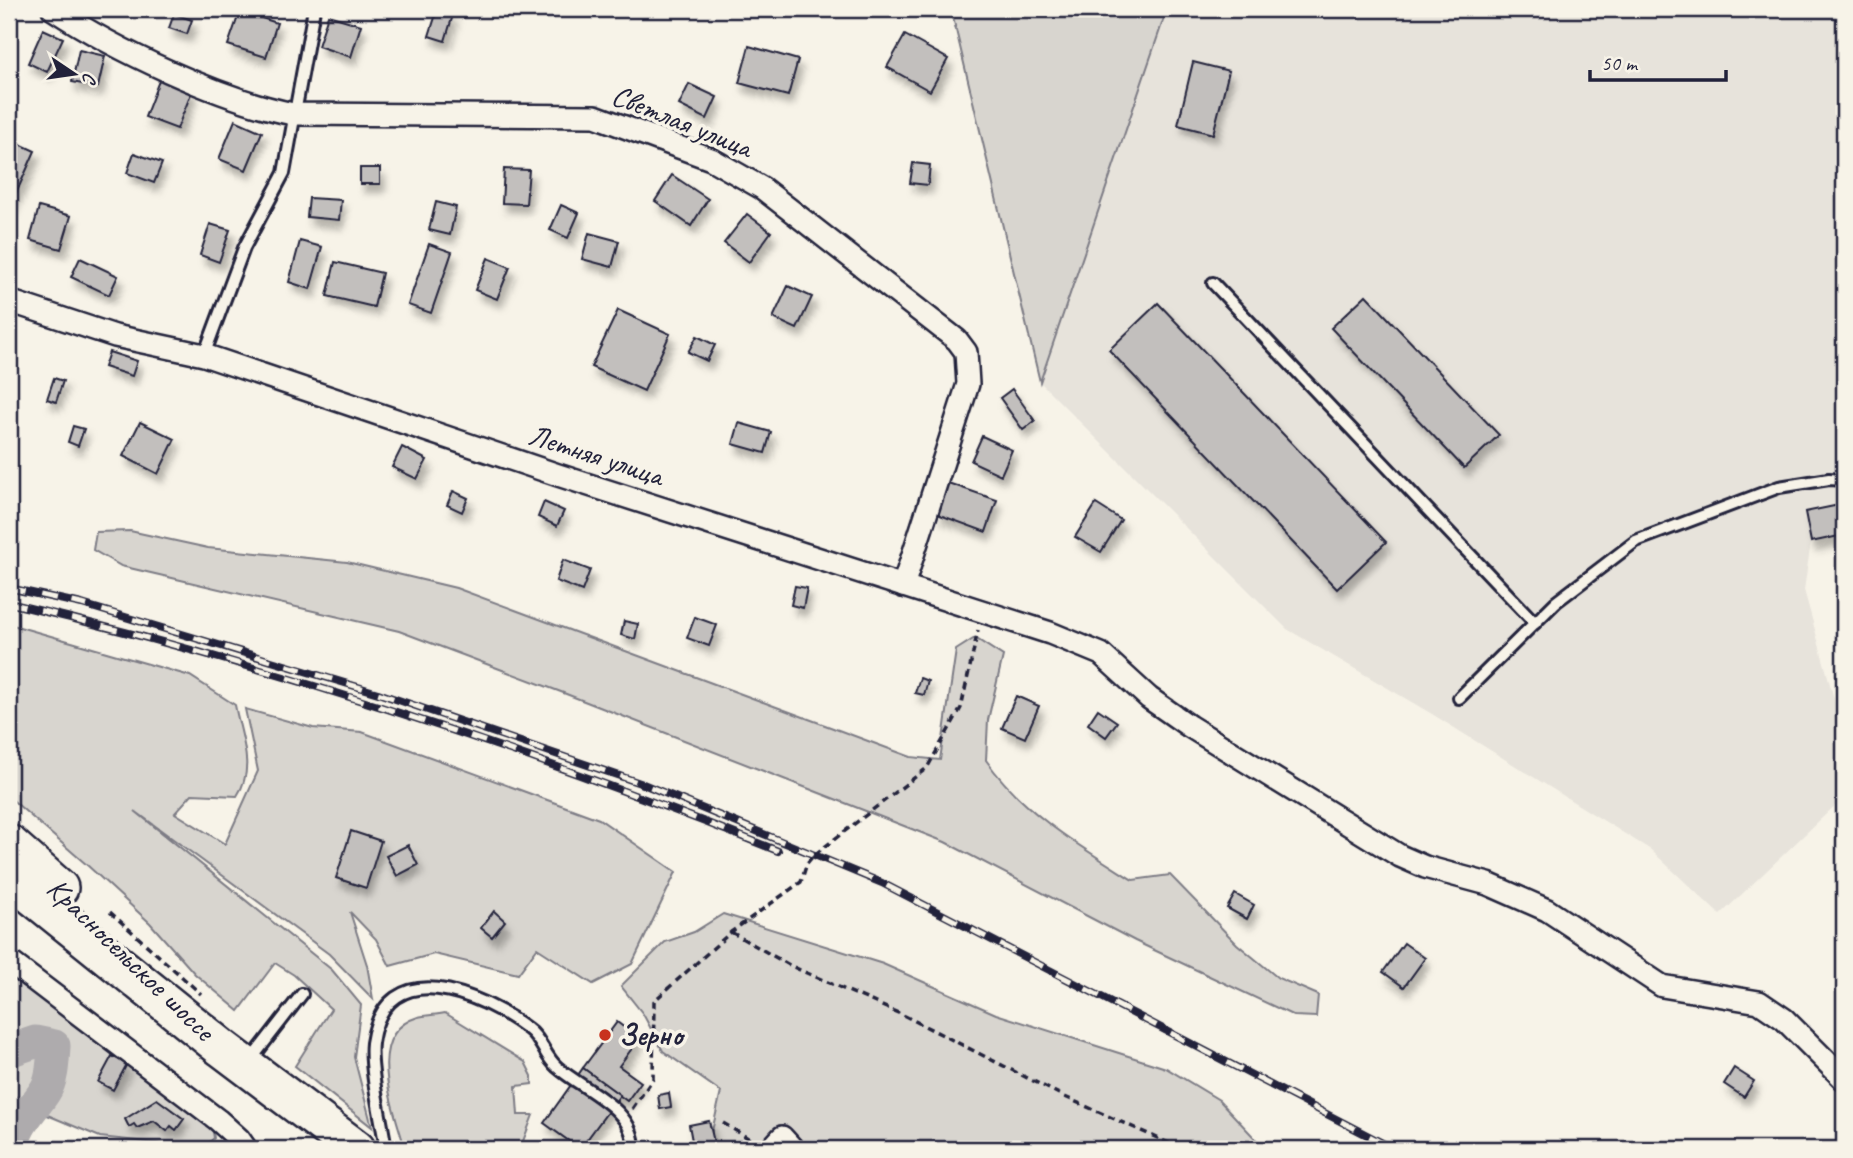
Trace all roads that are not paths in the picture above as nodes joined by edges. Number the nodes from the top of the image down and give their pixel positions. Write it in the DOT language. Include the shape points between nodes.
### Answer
graph roads {
  1 [pos="54,9"];
  2 [pos="314,9"];
  3 [pos="293,114"];
  4 [pos="1213,283"];
  5 [pos="9,301"];
  6 [pos="204,355"];
  7 [pos="1844,480"];
  8 [pos="903,586"];
  9 [pos="1535,623"];
  10 [pos="1459,698"];
  11 [pos="9,844"];
  12 [pos="9,877"];
  13 [pos="9,961"];
  14 [pos="302,994"];
  15 [pos="234,1057"];
  16 [pos="1844,1079"];
  17 [pos="246,1149"];
  18 [pos="356,1149"];
  19 [pos="386,1149"];
  20 [pos="634,1149"];
  1 -- 3 [label="street, Светлая улица" via="82,28 250,105"];
  2 -- 3 [label="lane"];
  3 -- 6 [label="lane" via="284,173 244,247"];
  3 -- 8 [label="street, Светлая улица" via="595,116 711,159 773,196 957,340 966,352 968,384"];
  4 -- 9 [label="lane"];
  5 -- 6 [label="street, Летняя улица" via="115,336"];
  6 -- 8 [label="street, Летняя улица"];
  7 -- 9 [label="lane" via="1779,487 1636,541"];
  8 -- 16 [label="street, Летняя улица" via="1101,654 1149,698 1400,856 1488,884 1547,910 1662,986 1759,1002 1784,1018"];
  9 -- 10 [label="lane"];
  11 -- 15 [label="highway, Красносельское шоссе" via="126,945"];
  12 -- 15 [label="highway, Красносельское шоссе"];
  13 -- 17 [label="street" via="218,1120"];
  14 -- 15 [label="lane"];
  15 -- 18 [label="highway, Красносельское шоссе"];
  19 -- 20 [label="lane" via="372,1045 377,1024 380,1013 405,992 428,987 478,998 531,1031 555,1066 625,1118"];
}
